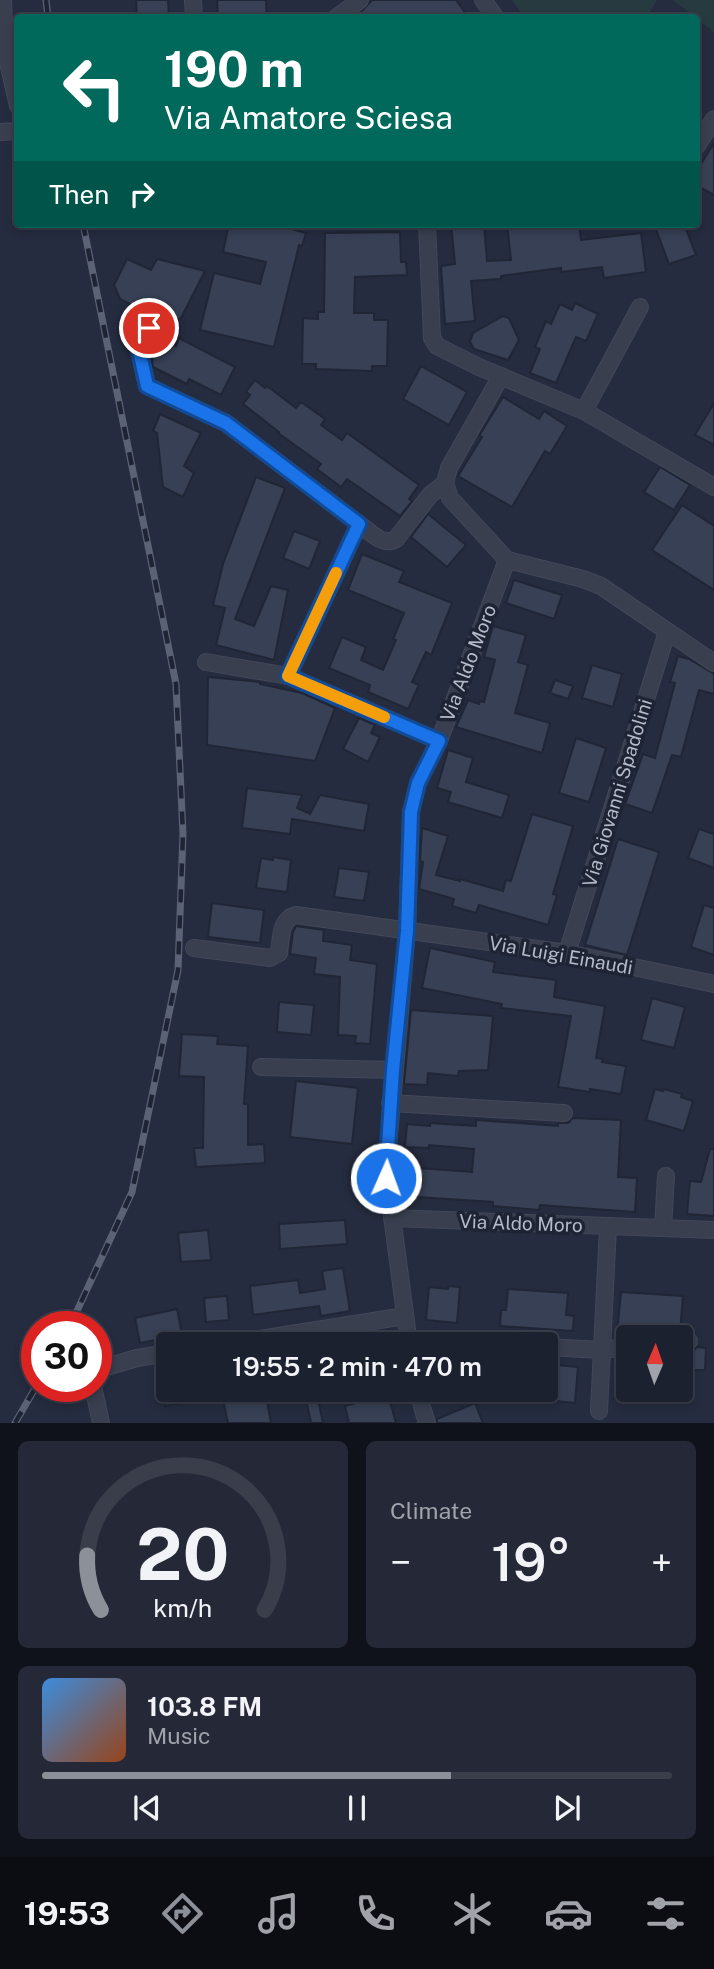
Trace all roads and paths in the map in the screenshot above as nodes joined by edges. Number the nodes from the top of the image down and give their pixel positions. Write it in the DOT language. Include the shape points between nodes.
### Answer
graph roads {
  1 [pos="3,0"];
  2 [pos="360,0"];
  3 [pos="341,14"];
  4 [pos="14,88"];
  5 [pos="714,119"];
  6 [pos="700,141"];
  7 [pos="427,228"];
  8 [pos="640,307"];
  9 [pos="149,328"];
  10 [pos="501,376"];
  11 [pos="584,411"];
  12 [pos="445,483"];
  13 [pos="714,487"];
  14 [pos="359,524"];
  15 [pos="507,560"];
  16 [pos="667,632"];
  17 [pos="206,662"];
  18 [pos="714,663"];
  19 [pos="288,676"];
  20 [pos="439,741"];
  21 [pos="407,931"];
  22 [pos="194,948"];
  23 [pos="566,953"];
  24 [pos="714,984"];
  25 [pos="261,1067"];
  26 [pos="393,1070"];
  27 [pos="390,1103"];
  28 [pos="564,1113"];
  29 [pos="666,1176"];
  30 [pos="392,1217"];
  31 [pos="608,1226"];
  32 [pos="663,1228"];
  33 [pos="714,1230"];
  34 [pos="405,1316"];
  35 [pos="303,1332"];
  36 [pos="407,1332"];
  37 [pos="558,1348"];
  38 [pos="616,1348"];
  39 [pos="601,1350"];
  40 [pos="156,1355"];
  41 [pos="112,1361"];
  42 [pos="96,1402"];
  43 [pos="421,1402"];
  44 [pos="599,1410"];
  45 [pos="101,1423"];
  46 [pos="427,1423"];
  1 -- 4 [label="street" via="5,49"];
  2 -- 3 [label="street"];
  5 -- 6 [label="street"];
  7 -- 10 [label="street" via="433,342"];
  8 -- 11 [label="street"];
  9 -- 14 [label="street" via="139,350 147,386 226,423"];
  10 -- 11 [label="street"];
  10 -- 12 [label="street"];
  11 -- 13 [label="street"];
  12 -- 14 [label="street" via="393,542 384,542"];
  12 -- 15 [label="street" via="450,498"];
  14 -- 19 [label="street"];
  15 -- 16 [label="street" via="601,586"];
  15 -- 20 [label="street, Via Aldo Moro"];
  16 -- 18 [label="street"];
  16 -- 23 [label="street, Via Giovanni Spadolini"];
  17 -- 19 [label="street"];
  19 -- 20 [label="street"];
  20 -- 21 [label="street, Via Aldo Moro" via="412,804"];
  21 -- 22 [label="street" via="296,915 287,918 279,953 270,958"];
  21 -- 23 [label="street, Via Luigi Einaudi"];
  21 -- 26 [label="street, Via Aldo Moro"];
  23 -- 24 [label="street, Via Luigi Einaudi"];
  25 -- 26 [label="street"];
  26 -- 27 [label="street, Via Aldo Moro"];
  27 -- 28 [label="street"];
  27 -- 30 [label="street, Via Aldo Moro" via="386,1171"];
  29 -- 32 [label="street"];
  30 -- 31 [label="street, Via Aldo Moro"];
  30 -- 34 [label="street, Via Aldo Moro"];
  31 -- 32 [label="street, Via Aldo Moro"];
  31 -- 39 [label="street, Via Aldo Moro"];
  32 -- 33 [label="street, Via Aldo Moro"];
  34 -- 35 [label="street"];
  34 -- 36 [label="street, Via Aldo Moro"];
  37 -- 39 [label="street"];
  38 -- 39 [label="street"];
  39 -- 44 [label="street, Via Aldo Moro"];
  40 -- 41 [label="street"];
  42 -- 45 [label="street"];
  43 -- 46 [label="street"];
}
